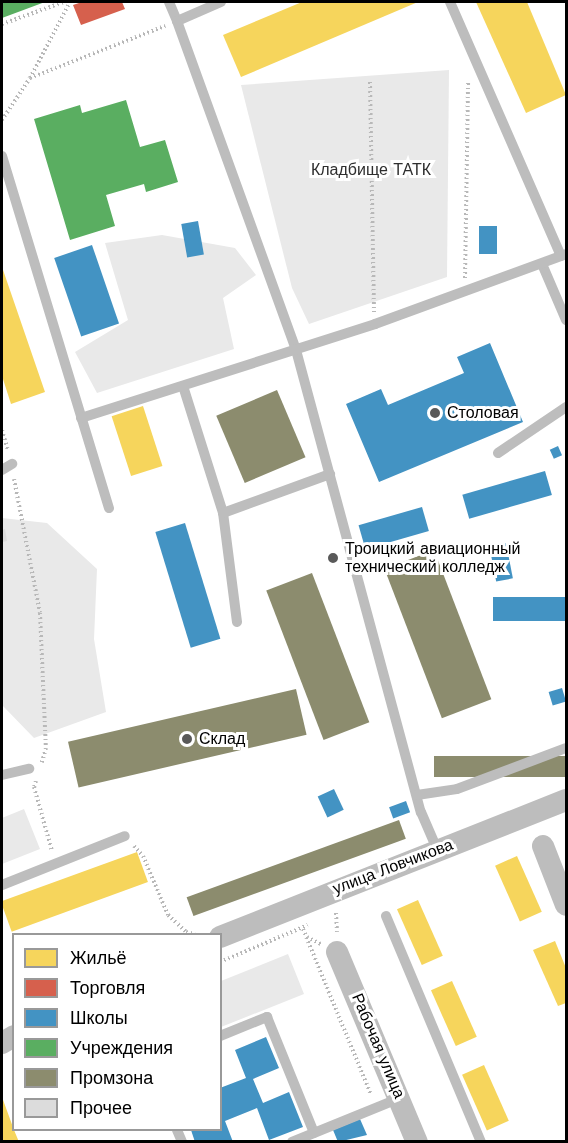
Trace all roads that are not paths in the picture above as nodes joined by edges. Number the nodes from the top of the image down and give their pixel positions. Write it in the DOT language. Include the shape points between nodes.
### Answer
graph roads {
  1 [pos="169,2"];
  2 [pos="221,2"];
  3 [pos="450,2"];
  4 [pos="177,21"];
  5 [pos="2,156"];
  6 [pos="564,255"];
  7 [pos="542,264"];
  8 [pos="567,320"];
  9 [pos="296,350"];
  10 [pos="183,386"];
  11 [pos="567,407"];
  12 [pos="81,418"];
  13 [pos="498,453"];
  14 [pos="12,464"];
  15 [pos="2,470"];
  16 [pos="330,474"];
  17 [pos="109,508"];
  18 [pos="223,513"];
  19 [pos="237,622"];
  20 [pos="567,748"];
  21 [pos="33,773"];
  22 [pos="2,775"];
  23 [pos="417,795"];
  24 [pos="567,800"];
  25 [pos="125,836"];
  26 [pos="543,846"];
  27 [pos="437,849"];
  28 [pos="2,885"];
  29 [pos="567,905"];
  30 [pos="386,916"];
  31 [pos="222,936"];
  32 [pos="337,952"];
  33 [pos="222,1035"];
  34 [pos="400,1098"];
  35 [pos="314,1132"];
  36 [pos="292,1142"];
  37 [pos="417,1142"];
  38 [pos="481,1142"];
  1 -- 4 [label="lane"];
  2 -- 4 [label="lane"];
  3 -- 6 [label="lane"];
  4 -- 9 [label="lane"];
  5 -- 12 [label="lane"];
  6 -- 7 [label="lane"];
  7 -- 8 [label="lane"];
  7 -- 9 [label="lane"];
  9 -- 10 [label="lane"];
  9 -- 16 [label="lane"];
  10 -- 12 [label="lane"];
  10 -- 18 [label="lane"];
  11 -- 13 [label="lane"];
  12 -- 17 [label="lane"];
  14 -- 15 [label="lane"];
  16 -- 18 [label="lane"];
  16 -- 23 [label="lane"];
  18 -- 19 [label="lane"];
  20 -- 23 [label="lane" via="457,789"];
  21 -- 22 [label="lane"];
  23 -- 27 [label="lane"];
  24 -- 27 [label="street, улица Ловчикова"];
  25 -- 28 [label="lane"];
  26 -- 29 [label="street"];
  27 -- 31 [label="street, улица Ловчикова"];
  30 -- 38 [label="lane"];
  32 -- 34 [label="street, Рабочая улица"];
  33 -- 35 [label="lane" via="267,1017"];
  34 -- 35 [label="lane"];
  34 -- 37 [label="street, Рабочая улица"];
  35 -- 36 [label="lane"];
}
